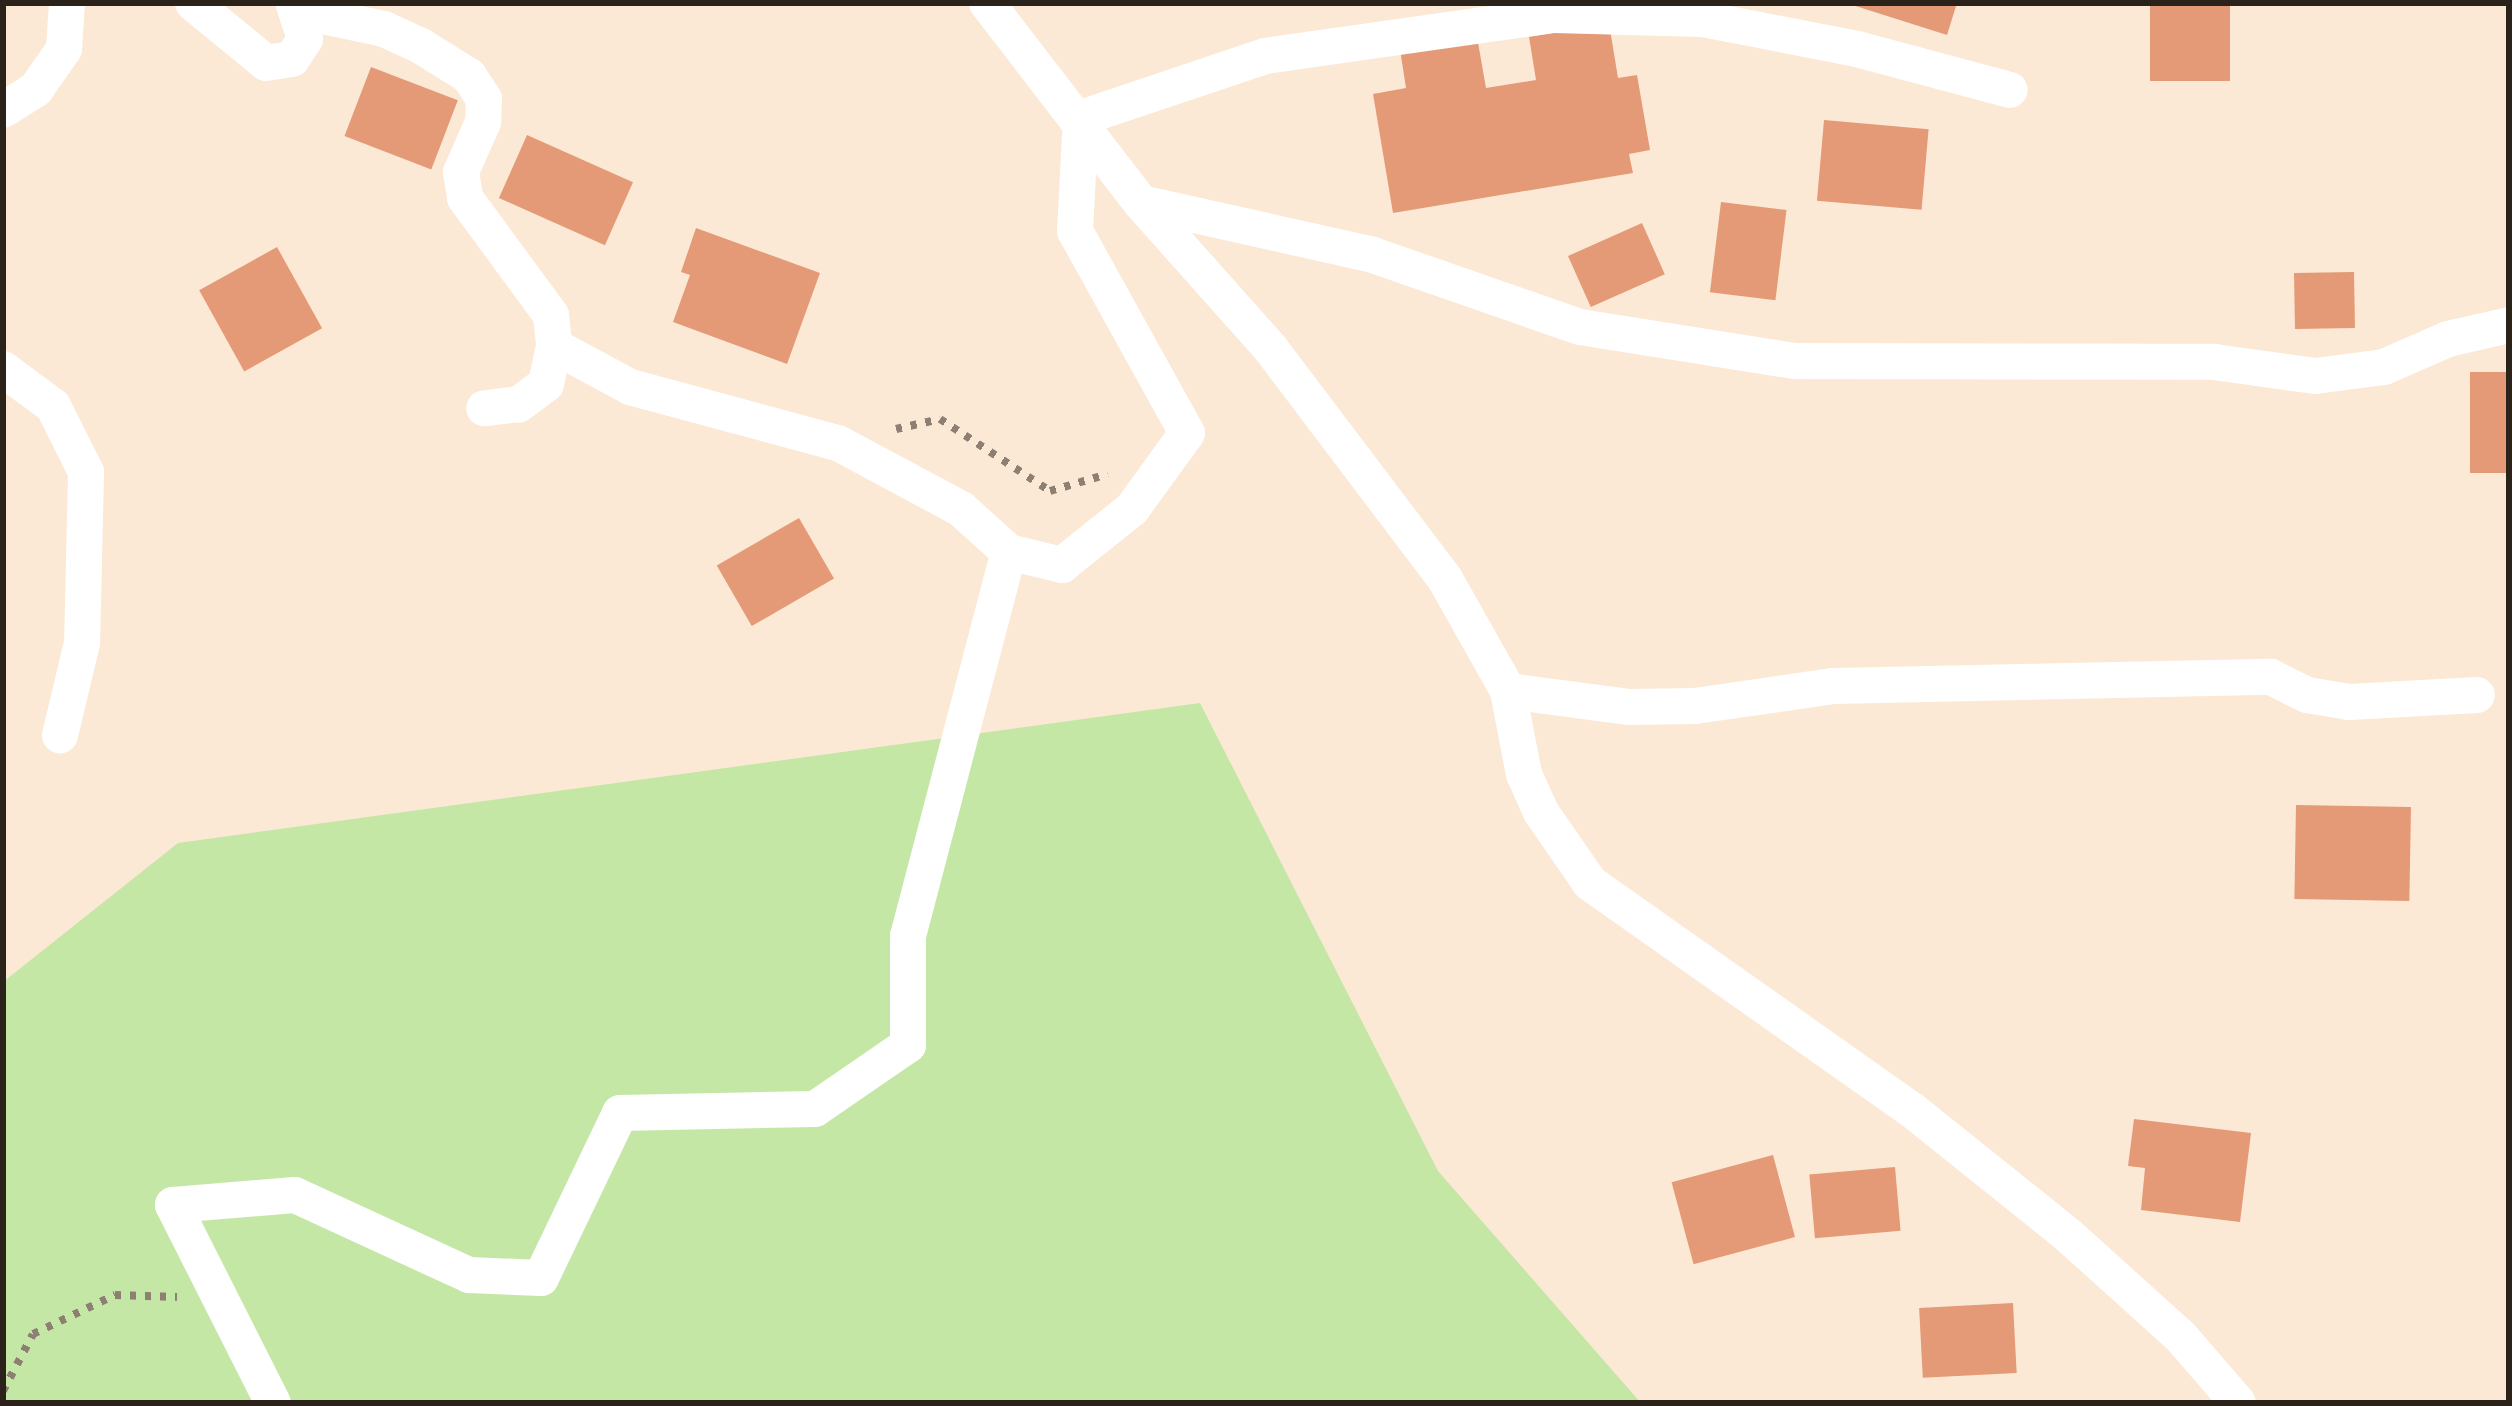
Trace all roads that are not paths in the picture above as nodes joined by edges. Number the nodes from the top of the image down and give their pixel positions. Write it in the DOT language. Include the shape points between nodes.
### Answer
graph roads {
  1 [pos="67,3"];
  2 [pos="193,3"];
  3 [pos="987,3"];
  4 [pos="296,7"];
  5 [pos="2010,90"];
  6 [pos="3,110"];
  7 [pos="1081,118"];
  8 [pos="1141,202"];
  9 [pos="2509,325"];
  10 [pos="554,346"];
  11 [pos="3,369"];
  12 [pos="484,408"];
  13 [pos="1009,552"];
  14 [pos="1508,692"];
  15 [pos="2477,695"];
  16 [pos="61,735"];
  17 [pos="273,1403"];
  18 [pos="2238,1403"];
  1 -- 6 [label="street" via="64,49 36,89"];
  2 -- 4 [label="street" via="266,63 292,59 305,40"];
  3 -- 7 [label="street"];
  4 -- 10 [label="street" via="384,29 469,76 484,99 483,122 460,172 465,198 551,315"];
  5 -- 7 [label="street" via="1703,19 1554,14 1265,56"];
  7 -- 8 [label="street"];
  7 -- 13 [label="street" via="1075,231 1187,433 1132,509 1062,565"];
  8 -- 9 [label="street" via="1372,255 1580,327 1794,361 2214,362 2315,376 2384,367 2448,339"];
  8 -- 14 [label="street" via="1271,350 1430,560"];
  10 -- 12 [label="street" via="546,383 519,404"];
  10 -- 13 [label="street" via="630,387 838,443 961,509"];
  11 -- 16 [label="street" via="53,406 86,472 82,643"];
  13 -- 17 [label="street" via="908,936 908,1045 815,1109 620,1113 541,1278 469,1275 295,1195 173,1205"];
  14 -- 15 [label="street" via="1652,707 1833,686 2271,677 2306,695 2349,702"];
  14 -- 18 [label="street" via="1525,774 1561,847 1590,883 1912,1111 2052,1222 2181,1336"];
}
